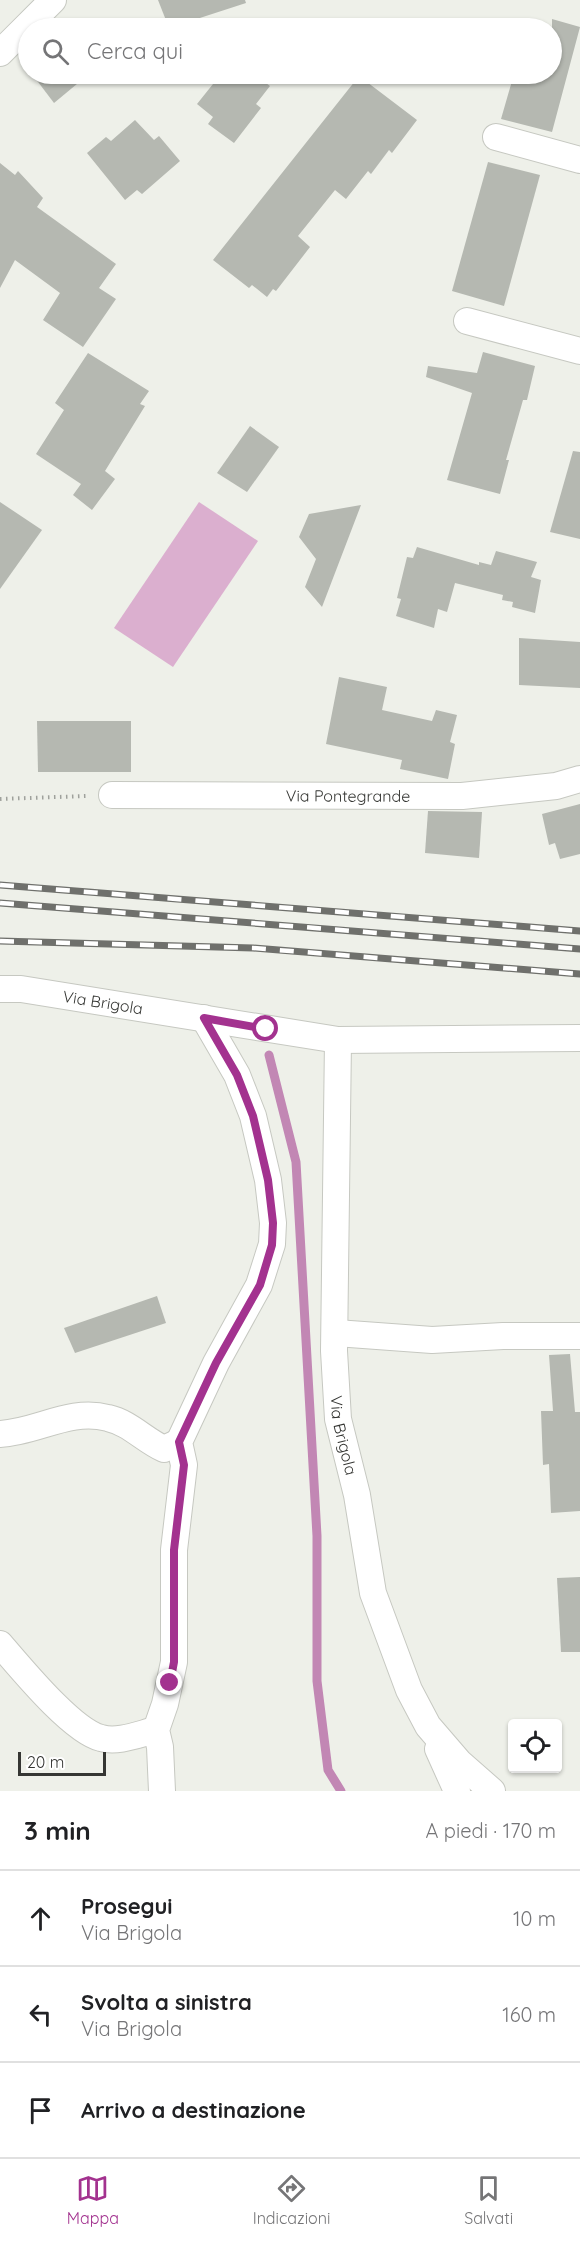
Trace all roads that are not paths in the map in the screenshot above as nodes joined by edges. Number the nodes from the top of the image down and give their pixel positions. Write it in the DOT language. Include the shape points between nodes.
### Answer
graph roads {
  1 [pos="53,0"];
  2 [pos="35,18"];
  3 [pos="18,35"];
  4 [pos="0,53"];
  5 [pos="496,137"];
  6 [pos="580,160"];
  7 [pos="467,321"];
  8 [pos="580,351"];
  9 [pos="580,779"];
  10 [pos="112,795"];
  11 [pos="0,988"];
  12 [pos="204,1018"];
  13 [pos="580,1038"];
  14 [pos="338,1040"];
  15 [pos="336,1334"];
  16 [pos="580,1336"];
  17 [pos="0,1434"];
  18 [pos="179,1442"];
  19 [pos="0,1644"];
  20 [pos="428,1726"];
  21 [pos="156,1730"];
  22 [pos="162,1791"];
  23 [pos="457,1791"];
  24 [pos="492,1791"];
  1 -- 2 [label="street"];
  3 -- 4 [label="street"];
  5 -- 6 [label="street"];
  7 -- 8 [label="street"];
  9 -- 10 [label="street, Via Pontegrande" via="556,786 462,796"];
  11 -- 12 [label="street, Via Brigola"];
  12 -- 14 [label="street, Via Brigola"];
  12 -- 18 [label="street" via="237,1075 253,1116 268,1180 272,1245 260,1285 216,1363"];
  13 -- 14 [label="street, Via Brigola"];
  14 -- 15 [label="street, Via Brigola"];
  15 -- 16 [label="street" via="432,1340 503,1335"];
  15 -- 20 [label="street, Via Brigola" via="338,1419 357,1495 373,1593 409,1690"];
  17 -- 18 [label="street" via="19,1433 85,1414 131,1427 148,1442 164,1449"];
  18 -- 21 [label="street" via="184,1465 174,1550 174,1662"];
  19 -- 21 [label="street" via="83,1729 102,1739"];
  20 -- 23 [label="street"];
  20 -- 24 [label="street, Via Brigola" via="459,1762"];
  21 -- 22 [label="street"];
}
